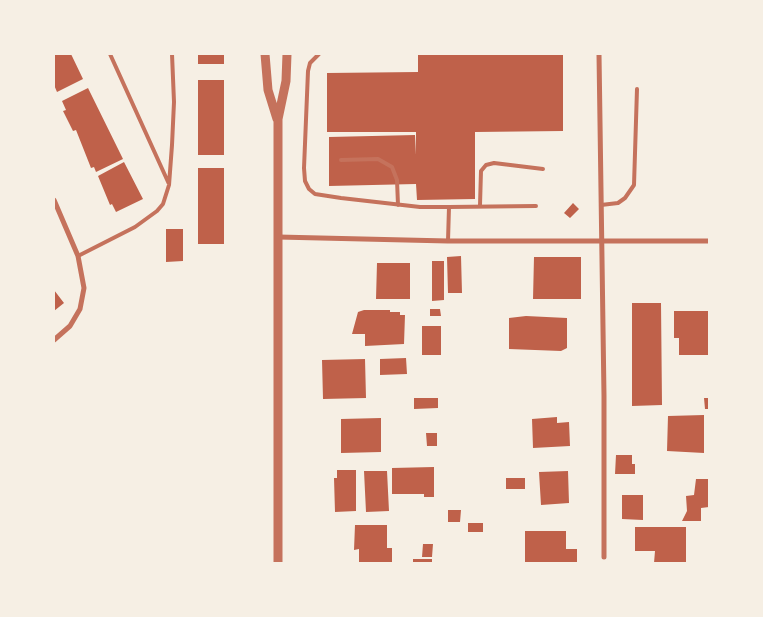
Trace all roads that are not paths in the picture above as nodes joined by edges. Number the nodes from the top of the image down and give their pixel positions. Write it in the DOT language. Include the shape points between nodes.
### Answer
graph roads {
  1 [pos="110,54"];
  2 [pos="172,54"];
  3 [pos="265,54"];
  4 [pos="287,54"];
  5 [pos="319,54"];
  6 [pos="599,54"];
  7 [pos="637,89"];
  8 [pos="278,119"];
  9 [pos="341,160"];
  10 [pos="543,169"];
  11 [pos="169,185"];
  12 [pos="54,200"];
  13 [pos="398,205"];
  14 [pos="480,205"];
  15 [pos="601,205"];
  16 [pos="536,206"];
  17 [pos="449,207"];
  18 [pos="278,236"];
  19 [pos="602,239"];
  20 [pos="448,241"];
  21 [pos="709,241"];
  22 [pos="78,256"];
  23 [pos="54,340"];
  24 [pos="604,557"];
  25 [pos="278,563"];
  26 [pos="604,563"];
  1 -- 11 [label="lane"];
  2 -- 11 [label="lane" via="174,102"];
  3 -- 8 [label="street" via="266,82"];
  4 -- 8 [label="street" via="286,81"];
  5 -- 13 [label="lane" via="310,63 308,72 305,181 315,194"];
  6 -- 15 [label="street"];
  7 -- 15 [label="lane" via="634,185 618,203"];
  8 -- 18 [label="street"];
  9 -- 13 [label="lane" via="378,159 392,167 397,180"];
  10 -- 14 [label="lane" via="494,163 486,165 480,176"];
  11 -- 22 [label="lane" via="158,211"];
  12 -- 22 [label="street"];
  13 -- 17 [label="lane"];
  14 -- 16 [label="lane"];
  14 -- 17 [label="lane"];
  15 -- 19 [label="street"];
  17 -- 20 [label="lane"];
  18 -- 20 [label="street"];
  18 -- 25 [label="street"];
  19 -- 20 [label="street"];
  19 -- 21 [label="street"];
  19 -- 24 [label="street"];
  22 -- 23 [label="street" via="84,288 80,309 70,326"];
  24 -- 26 [label="lane"];
}
